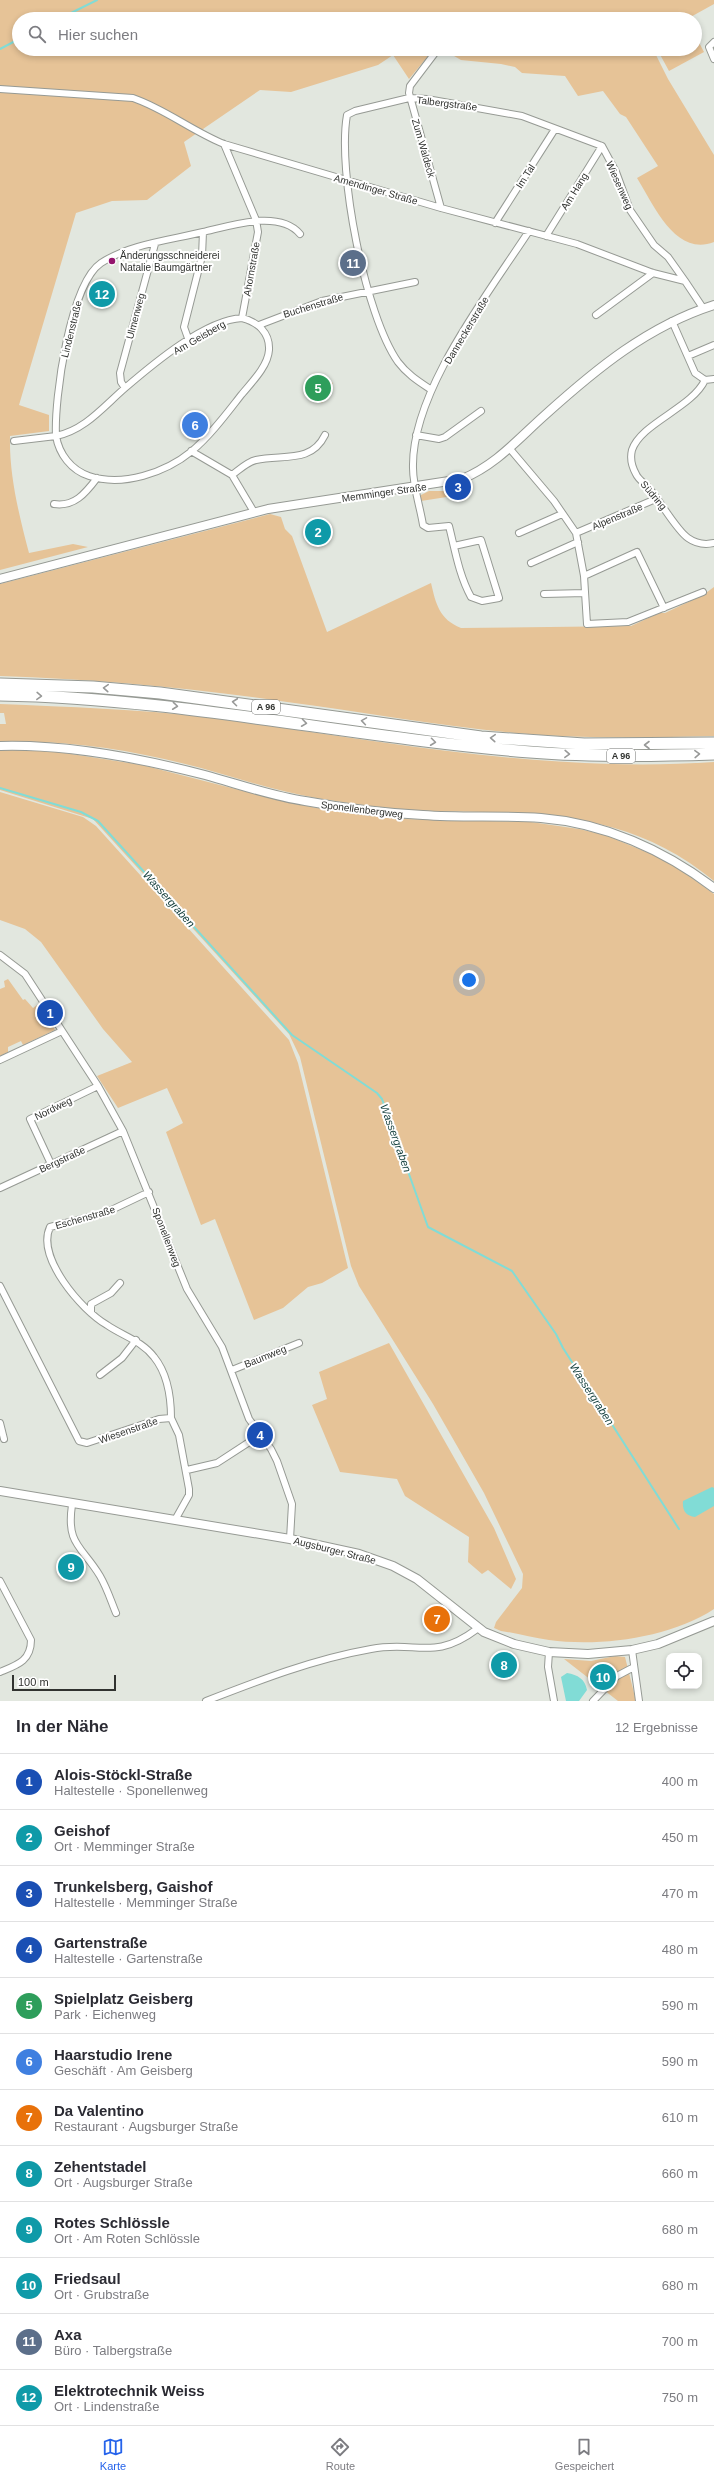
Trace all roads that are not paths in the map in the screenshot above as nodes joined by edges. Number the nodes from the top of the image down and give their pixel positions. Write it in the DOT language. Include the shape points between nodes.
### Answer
graph roads {
  1 [pos="712,44"];
  2 [pos="433,56"];
  3 [pos="714,59"];
  4 [pos="0,89"];
  5 [pos="409,98"];
  6 [pos="555,129"];
  7 [pos="224,144"];
  8 [pos="602,146"];
  9 [pos="347,181"];
  10 [pos="441,208"];
  11 [pos="256,220"];
  12 [pos="495,223"];
  13 [pos="529,231"];
  14 [pos="203,232"];
  15 [pos="300,234"];
  16 [pos="546,236"];
  17 [pos="155,244"];
  18 [pos="653,273"];
  19 [pos="685,281"];
  20 [pos="415,282"];
  21 [pos="369,291"];
  22 [pos="714,305"];
  23 [pos="704,308"];
  24 [pos="596,316"];
  25 [pos="242,318"];
  26 [pos="672,322"];
  27 [pos="259,325"];
  28 [pos="189,341"];
  29 [pos="714,345"];
  30 [pos="688,356"];
  31 [pos="714,379"];
  32 [pos="705,380"];
  33 [pos="125,388"];
  34 [pos="430,389"];
  35 [pos="481,411"];
  36 [pos="325,435"];
  37 [pos="416,435"];
  38 [pos="56,436"];
  39 [pos="14,441"];
  40 [pos="510,448"];
  41 [pos="191,451"];
  42 [pos="232,475"];
  43 [pos="97,478"];
  44 [pos="415,488"];
  45 [pos="658,498"];
  46 [pos="54,504"];
  47 [pos="254,512"];
  48 [pos="562,514"];
  49 [pos="519,533"];
  50 [pos="576,533"];
  51 [pos="578,542"];
  52 [pos="714,543"];
  53 [pos="454,546"];
  54 [pos="531,563"];
  55 [pos="584,576"];
  56 [pos="0,579"];
  57 [pos="703,592"];
  58 [pos="585,593"];
  59 [pos="544,594"];
  60 [pos="664,608"];
  61 [pos="0,684"];
  62 [pos="0,695"];
  63 [pos="714,743"];
  64 [pos="0,746"];
  65 [pos="714,754"];
  66 [pos="714,888"];
  67 [pos="0,955"];
  68 [pos="62,1031"];
  69 [pos="0,1060"];
  70 [pos="98,1086"];
  71 [pos="123,1131"];
  72 [pos="50,1164"];
  73 [pos="0,1188"];
  74 [pos="150,1192"];
  75 [pos="120,1282"];
  76 [pos="0,1286"];
  77 [pos="91,1313"];
  78 [pos="136,1340"];
  79 [pos="299,1343"];
  80 [pos="232,1370"];
  81 [pos="100,1375"];
  82 [pos="171,1418"];
  83 [pos="0,1423"];
  84 [pos="260,1435"];
  85 [pos="4,1439"];
  86 [pos="187,1470"];
  87 [pos="0,1491"];
  88 [pos="72,1505"];
  89 [pos="175,1520"];
  90 [pos="290,1539"];
  91 [pos="0,1581"];
  92 [pos="116,1613"];
  93 [pos="714,1621"];
  94 [pos="477,1628"];
  95 [pos="632,1650"];
  96 [pos="549,1652"];
  97 [pos="634,1667"];
  98 [pos="0,1672"];
  99 [pos="209,1700"];
  100 [pos="554,1701"];
  101 [pos="593,1701"];
  102 [pos="639,1701"];
  1 -- 3 [label="street"];
  2 -- 5 [label="street" via="410,86"];
  4 -- 7 [label="street, Amendinger Straße" via="133,98 150,104"];
  5 -- 6 [label="street, Talbergstraße" via="471,105 522,116"];
  5 -- 9 [label="street, Talbergstraße" via="347,115"];
  5 -- 10 [label="street, Zum Waldeck"];
  6 -- 8 [label="street"];
  6 -- 12 [label="street, Im Tal"];
  7 -- 9 [label="street, Amendinger Straße"];
  7 -- 11 [label="street, Ahornstraße"];
  8 -- 16 [label="street, Am Hang"];
  8 -- 19 [label="street, Wiesenweg" via="616,172 630,210 654,245 668,257"];
  9 -- 10 [label="street, Amendinger Straße"];
  9 -- 21 [label="street, Talbergstraße"];
  10 -- 12 [label="street, Amendinger Straße"];
  11 -- 14 [label="street, Lindenstraße"];
  11 -- 15 [label="street" via="268,220 296,229"];
  11 -- 25 [label="street, Ahornstraße" via="258,232"];
  12 -- 13 [label="street, Amendinger Straße"];
  13 -- 16 [label="street, Amendinger Straße"];
  13 -- 34 [label="street, Danneckerstraße"];
  14 -- 17 [label="street, Lindenstraße"];
  14 -- 28 [label="street" via="202,256 184,327"];
  16 -- 18 [label="street, Amendinger Straße" via="578,244"];
  17 -- 33 [label="street, Ulmenweg" via="120,373"];
  17 -- 38 [label="street, Lindenstraße" via="118,253 100,264 79,294 57,390"];
  18 -- 19 [label="street, Amendinger Straße"];
  18 -- 24 [label="street"];
  19 -- 23 [label="street"];
  20 -- 21 [label="street"];
  21 -- 27 [label="street, Buchenstraße" via="316,302"];
  21 -- 34 [label="street, Talbergstraße" via="397,361 410,375"];
  22 -- 23 [label="street, Memminger Straße"];
  23 -- 26 [label="street, Memminger Straße"];
  25 -- 27 [label="street"];
  25 -- 28 [label="street, Am Geisberg" via="223,322"];
  26 -- 30 [label="street"];
  26 -- 40 [label="street, Memminger Straße" via="647,335 596,370"];
  27 -- 41 [label="street" via="269,343 266,360 236,402"];
  28 -- 33 [label="street, Am Geisberg"];
  29 -- 30 [label="street"];
  30 -- 32 [label="street" via="695,373"];
  31 -- 32 [label="street"];
  32 -- 45 [label="street, Südring" via="701,389 642,436 632,450 632,463 636,475"];
  33 -- 38 [label="street, Am Geisberg" via="84,425"];
  34 -- 37 [label="street, Danneckerstraße"];
  35 -- 37 [label="street" via="445,437 439,439"];
  36 -- 42 [label="street" via="322,443 311,452 286,459 256,460"];
  37 -- 44 [label="street, Danneckerstraße" via="413,469"];
  38 -- 39 [label="street, Am Geisberg"];
  38 -- 43 [label="street" via="59,449 69,463 84,474"];
  40 -- 44 [label="street, Memminger Straße" via="474,474"];
  40 -- 48 [label="street"];
  41 -- 42 [label="street"];
  41 -- 43 [label="street" via="162,468 139,476 112,480"];
  42 -- 47 [label="street"];
  43 -- 46 [label="street" via="77,501 65,505"];
  44 -- 47 [label="street, Memminger Straße"];
  44 -- 53 [label="street, Danneckerstraße" via="423,525 428,528 449,526"];
  45 -- 50 [label="street, Alpenstraße"];
  45 -- 52 [label="street, Südring" via="687,538 702,544"];
  47 -- 56 [label="street, Memminger Straße"];
  48 -- 49 [label="street"];
  48 -- 50 [label="street"];
  50 -- 51 [label="street"];
  51 -- 54 [label="street"];
  51 -- 55 [label="street"];
  53 -- 53 [label="street" via="463,582 471,597 482,600 499,598 481,540"];
  55 -- 58 [label="street"];
  55 -- 60 [label="street" via="637,552"];
  57 -- 60 [label="street"];
  58 -- 59 [label="street"];
  58 -- 60 [label="street" via="586,624 628,622"];
  63 -- 61 [label="highway, A 96, one-way" via="591,744 488,737 160,693"];
  62 -- 65 [label="highway, A 96, one-way" via="94,698 178,706 406,739 528,752 626,756"];
  64 -- 66 [label="street, Sponellenbergweg" via="47,747 143,761 286,798 322,804 423,815 501,816 561,821 602,830 642,845 678,863"];
  67 -- 68 [label="street, Sponellenweg" via="25,974"];
  68 -- 69 [label="street"];
  68 -- 70 [label="street, Sponellenweg"];
  70 -- 71 [label="street, Sponellenweg"];
  70 -- 72 [label="street, Nordweg" via="30,1119"];
  71 -- 72 [label="street, Bergstraße"];
  71 -- 74 [label="street, Sponellenweg"];
  72 -- 73 [label="street, Bergstraße"];
  74 -- 77 [label="street, Eschenstraße" via="105,1213 50,1227 46,1236 52,1260 66,1284"];
  74 -- 80 [label="street, Sponellenweg" via="187,1289 222,1347"];
  75 -- 77 [label="street" via="111,1293 91,1304"];
  76 -- 82 [label="street, Wiesenstraße" via="79,1441 87,1443 160,1419"];
  77 -- 78 [label="street, Eschenstraße" via="106,1325"];
  78 -- 81 [label="street" via="122,1358"];
  78 -- 82 [label="street, Eschenstraße" via="159,1364 170,1400"];
  79 -- 80 [label="street, Baumweg"];
  80 -- 84 [label="street, Sponellenweg" via="247,1415"];
  82 -- 86 [label="street, Wiesenstraße" via="179,1435"];
  83 -- 85 [label="street"];
  84 -- 86 [label="street" via="217,1463"];
  84 -- 90 [label="street, Sponellenweg" via="271,1449 291,1499 293,1510"];
  86 -- 89 [label="street, Wiesenstraße" via="189,1495"];
  87 -- 88 [label="street, Augsburger Straße"];
  88 -- 89 [label="street, Augsburger Straße"];
  88 -- 92 [label="street" via="69,1523 72,1537 100,1576"];
  89 -- 90 [label="street, Augsburger Straße"];
  90 -- 94 [label="street, Augsburger Straße" via="359,1554 393,1566 430,1588"];
  91 -- 98 [label="street" via="31,1640 31,1648 25,1660"];
  93 -- 95 [label="street, Augsburger Straße" via="658,1644"];
  94 -- 96 [label="street, Augsburger Straße" via="500,1639"];
  94 -- 99 [label="street" via="458,1642 448,1645 427,1649 395,1646 371,1649 274,1675"];
  95 -- 96 [label="street, Augsburger Straße" via="588,1654"];
  95 -- 97 [label="street"];
  96 -- 100 [label="street" via="548,1667"];
  97 -- 101 [label="street" via="617,1676"];
  97 -- 102 [label="street"];
}
